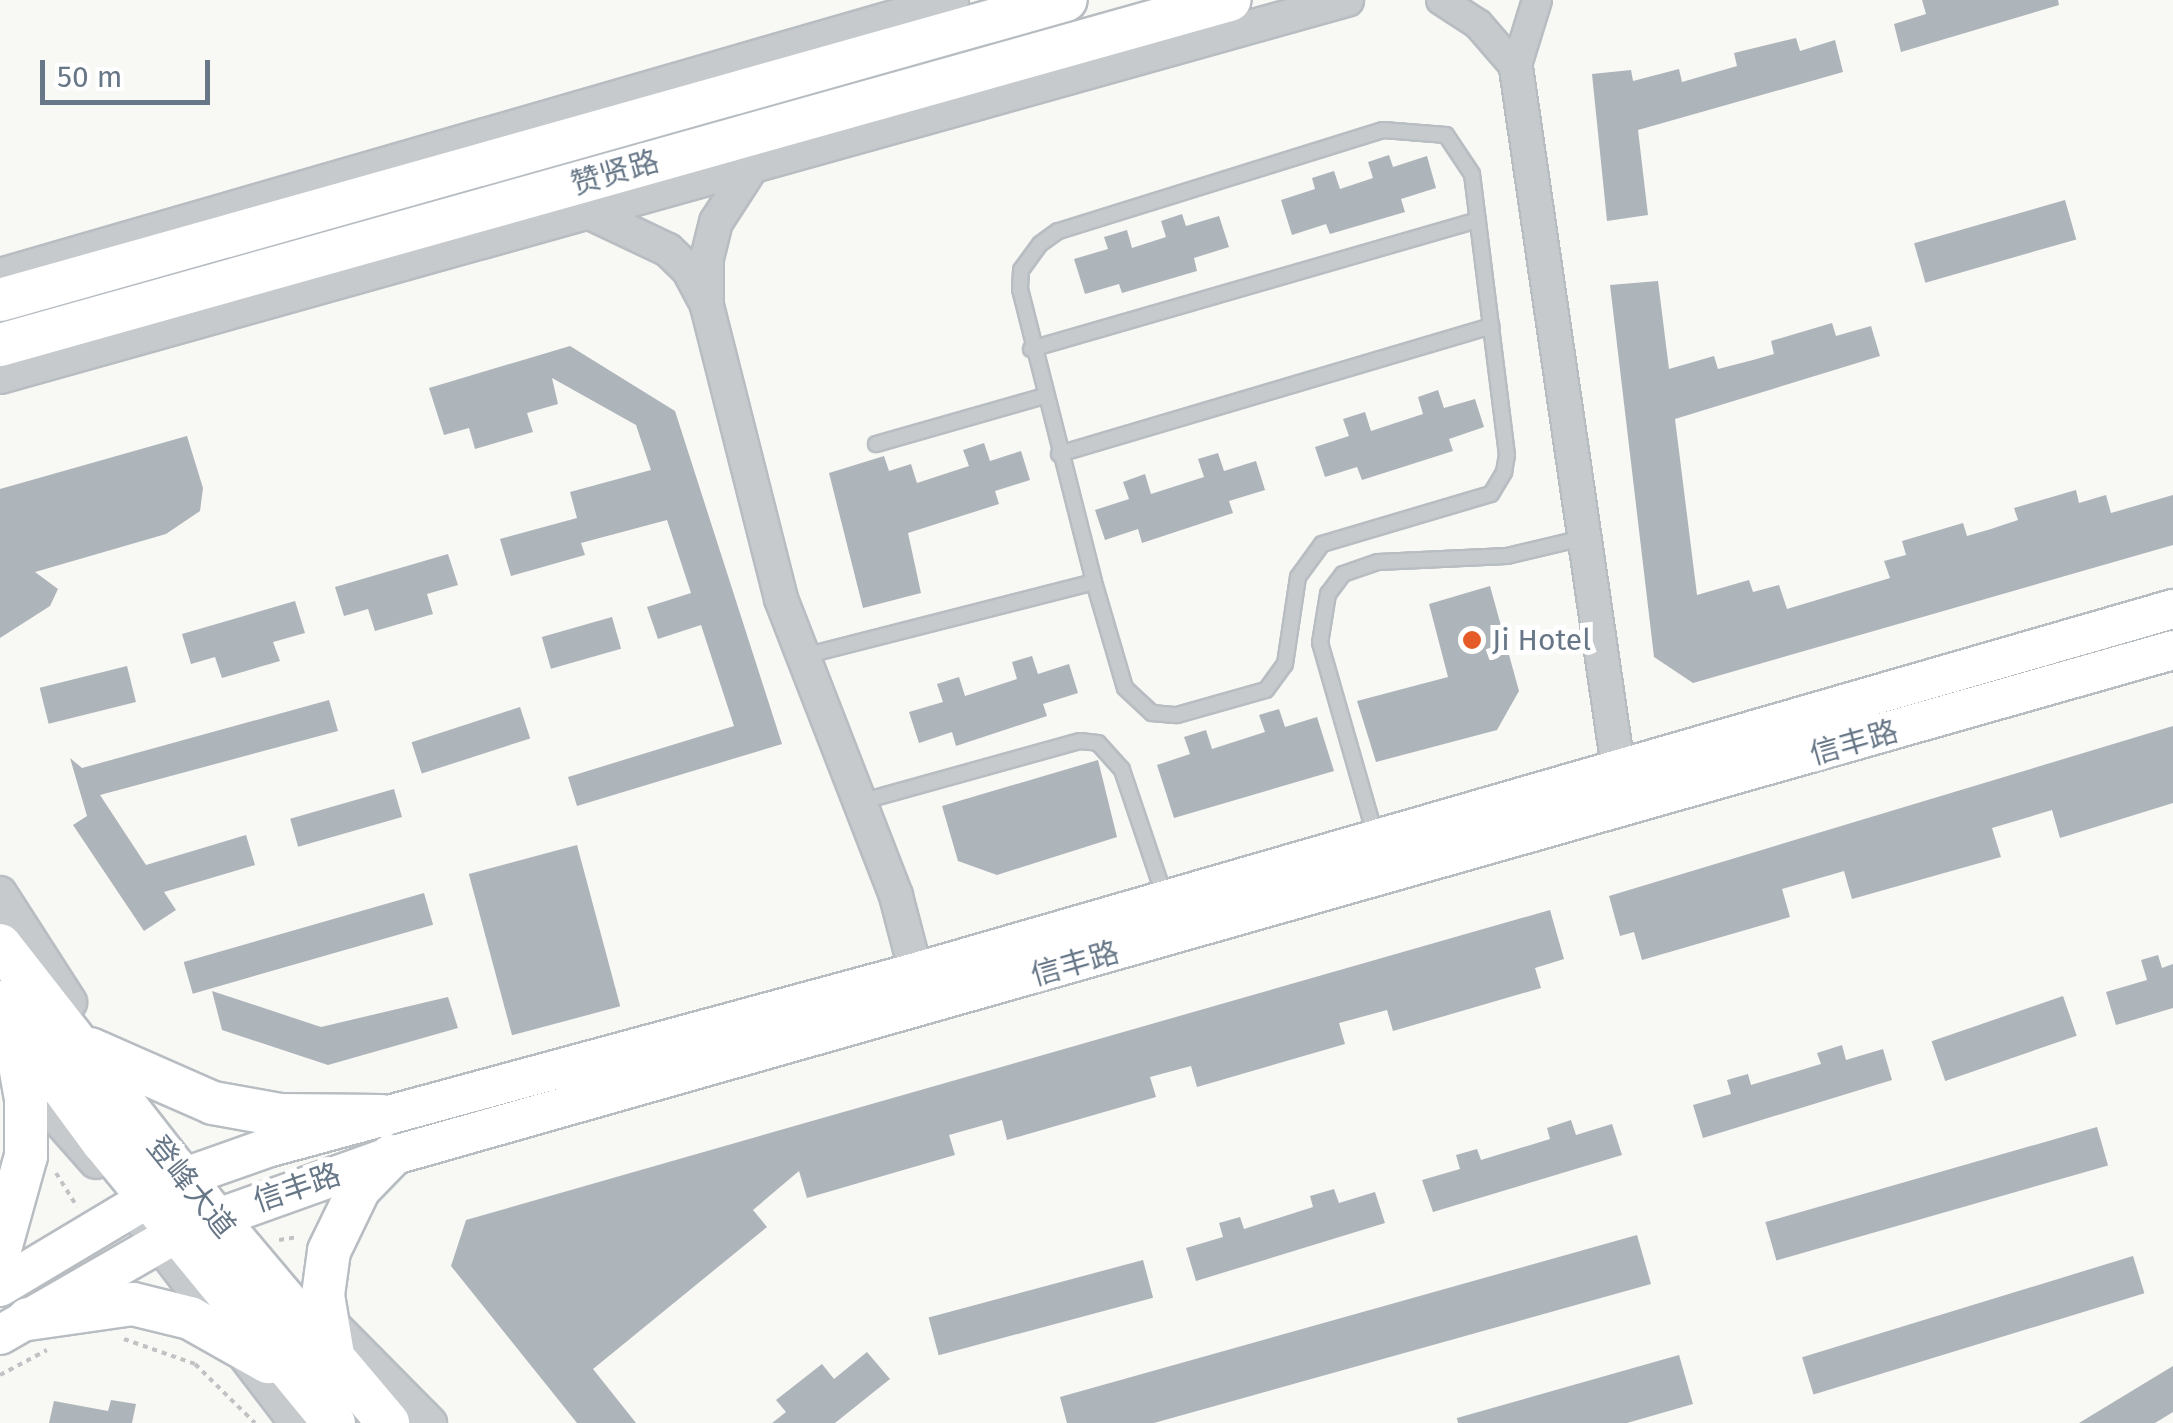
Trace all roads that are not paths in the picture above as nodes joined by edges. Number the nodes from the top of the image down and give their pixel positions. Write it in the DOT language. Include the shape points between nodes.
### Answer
graph roads {
  1 [pos="952,0"];
  2 [pos="1066,0"];
  3 [pos="1230,0"];
  4 [pos="1347,0"];
  5 [pos="1441,0"];
  6 [pos="1537,0"];
  7 [pos="1516,68"];
  8 [pos="751,168"];
  9 [pos="590,213"];
  10 [pos="1478,220"];
  11 [pos="0,275"];
  12 [pos="0,300"];
  13 [pos="707,306"];
  14 [pos="1491,326"];
  15 [pos="0,346"];
  16 [pos="1031,349"];
  17 [pos="0,377"];
  18 [pos="1044,396"];
  19 [pos="876,444"];
  20 [pos="1060,454"];
  21 [pos="1583,538"];
  22 [pos="1094,582"];
  23 [pos="2173,609"];
  24 [pos="2173,650"];
  25 [pos="803,656"];
  26 [pos="1617,770"];
  27 [pos="860,802"];
  28 [pos="1625,810"];
  29 [pos="1376,838"];
  30 [pos="0,893"];
  31 [pos="1165,900"];
  32 [pos="0,945"];
  33 [pos="916,972"];
  34 [pos="65,1032"];
  35 [pos="9,1038"];
  36 [pos="117,1064"];
  37 [pos="386,1136"];
  38 [pos="166,1188"];
  39 [pos="196,1225"];
  40 [pos="0,1249"];
  41 [pos="0,1287"];
  42 [pos="324,1316"];
  43 [pos="30,1332"];
  44 [pos="226,1335"];
  45 [pos="316,1369"];
  46 [pos="296,1423"];
  47 [pos="334,1423"];
  48 [pos="388,1423"];
  49 [pos="430,1423"];
  1 -- 11 [label="street"];
  2 -- 12 [label="main road, 赞贤路"];
  3 -- 15 [label="main road, 赞贤路"];
  4 -- 8 [label="street"];
  5 -- 7 [label="street" via="1494,39"];
  6 -- 7 [label="street"];
  7 -- 21 [label="street"];
  8 -- 9 [label="street"];
  8 -- 13 [label="street" via="725,202 710,242"];
  9 -- 13 [label="street" via="668,250 688,268"];
  9 -- 17 [label="street"];
  10 -- 14 [label="lane"];
  10 -- 16 [label="lane"];
  10 -- 16 [label="lane" via="1472,174 1446,136 1384,130 1058,231 1022,270"];
  13 -- 25 [label="street" via="781,599"];
  14 -- 20 [label="lane"];
  14 -- 22 [label="lane" via="1507,455 1491,494 1322,544 1298,578 1285,664 1266,690 1177,716 1152,713 1125,688"];
  16 -- 18 [label="lane"];
  18 -- 19 [label="lane"];
  18 -- 20 [label="lane"];
  20 -- 22 [label="lane"];
  21 -- 26 [label="street"];
  21 -- 29 [label="lane" via="1507,556 1378,562 1343,574 1328,594 1320,643"];
  22 -- 25 [label="lane"];
  23 -- 26 [label="main road, 信丰路"];
  24 -- 28 [label="main road, 信丰路"];
  25 -- 27 [label="street"];
  26 -- 28 [label="street"];
  26 -- 29 [label="main road, 信丰路"];
  27 -- 31 [label="lane" via="1080,740 1098,743 1122,770"];
  27 -- 33 [label="street"];
  28 -- 37 [label="main road, 信丰路"];
  29 -- 31 [label="main road, 信丰路"];
  30 -- 36 [label="street" via="48,974"];
  31 -- 33 [label="main road, 信丰路"];
  32 -- 34 [label="main road, 登峰大道"];
  33 -- 37 [label="main road, 信丰路"];
  34 -- 36 [label="main road"];
  34 -- 38 [label="main road, 登峰大道"];
  35 -- 38 [label="main road, 登峰大道"];
  35 -- 38 [label="street"];
  35 -- 40 [label="main road" via="26,1156"];
  36 -- 37 [label="main road" via="182,1093"];
  36 -- 38 [label="street"];
  37 -- 38 [label="main road, 信丰路"];
  37 -- 39 [label="main road, 信丰路"];
  37 -- 42 [label="main road" via="336,1229 325,1272"];
  38 -- 39 [label="main road, 登峰大道"];
  38 -- 39 [label="street"];
  38 -- 41 [label="main road, 信丰路"];
  39 -- 42 [label="street"];
  39 -- 43 [label="main road, 信丰路"];
  39 -- 44 [label="street"];
  39 -- 45 [label="main road, 登峰大道"];
  42 -- 45 [label="main road"];
  42 -- 49 [label="street"];
  43 -- 44 [label="main road" via="130,1304"];
  44 -- 45 [label="main road"];
  44 -- 46 [label="street"];
  45 -- 47 [label="main road, 登峰大道"];
  45 -- 48 [label="main road, 登峰大道"];
}
